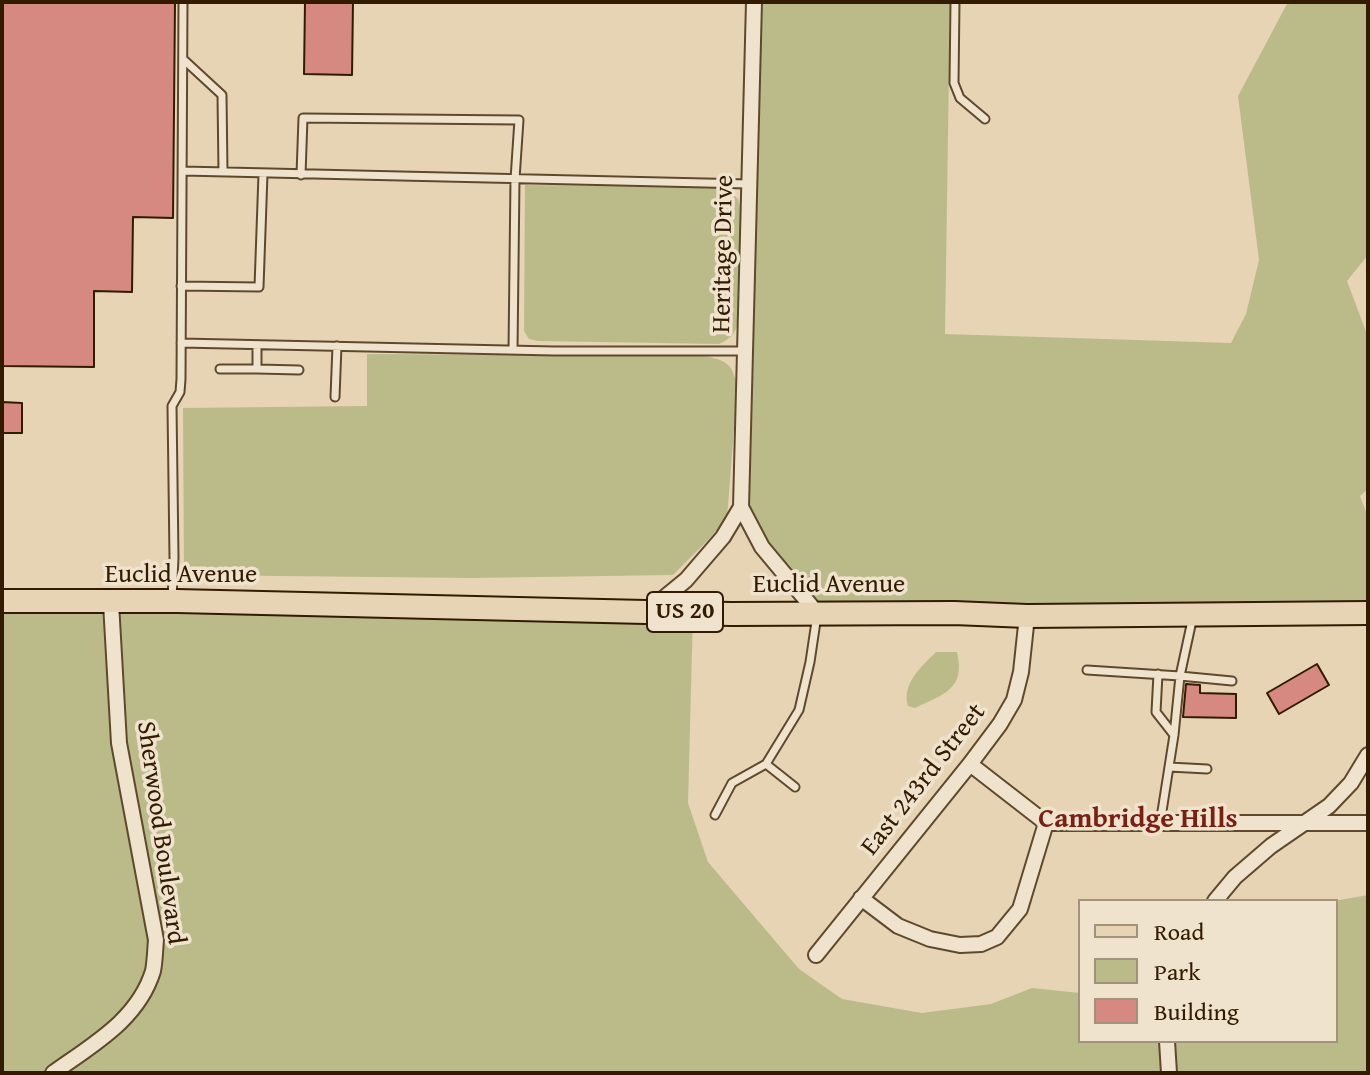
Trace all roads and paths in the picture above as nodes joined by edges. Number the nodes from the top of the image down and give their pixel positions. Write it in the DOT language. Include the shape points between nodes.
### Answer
graph roads {
  1 [pos="183,2"];
  2 [pos="754,2"];
  3 [pos="955,2"];
  4 [pos="183,59"];
  5 [pos="985,119"];
  6 [pos="183,171"];
  7 [pos="223,172"];
  8 [pos="263,174"];
  9 [pos="301,175"];
  10 [pos="515,179"];
  11 [pos="750,184"];
  12 [pos="181,286"];
  13 [pos="181,343"];
  14 [pos="257,345"];
  15 [pos="337,346"];
  16 [pos="513,350"];
  17 [pos="746,351"];
  18 [pos="220,369"];
  19 [pos="257,369"];
  20 [pos="299,370"];
  21 [pos="335,397"];
  22 [pos="741,507"];
  23 [pos="2,601"];
  24 [pos="172,601"];
  25 [pos="111,603"];
  26 [pos="647,612"];
  27 [pos="817,613"];
  28 [pos="1368,613"];
  29 [pos="1193,614"];
  30 [pos="1027,616"];
  31 [pos="1087,670"];
  32 [pos="1158,674"];
  33 [pos="1180,676"];
  34 [pos="1232,681"];
  35 [pos="1174,735"];
  36 [pos="1368,755"];
  37 [pos="766,764"];
  38 [pos="970,764"];
  39 [pos="1169,767"];
  40 [pos="1207,769"];
  41 [pos="795,787"];
  42 [pos="715,815"];
  43 [pos="1306,822"];
  44 [pos="1046,823"];
  45 [pos="1368,823"];
  46 [pos="1160,824"];
  47 [pos="861,898"];
  48 [pos="1217,899"];
  49 [pos="816,955"];
  50 [pos="1167,1043"];
  51 [pos="53,1073"];
  52 [pos="1169,1073"];
  1 -- 4 [label="lane"];
  2 -- 11 [label="street, Heritage Drive"];
  3 -- 5 [label="lane" via="954,83 960,98"];
  4 -- 6 [label="lane"];
  4 -- 7 [label="lane" via="222,95"];
  6 -- 7 [label="lane"];
  6 -- 12 [label="lane"];
  7 -- 8 [label="lane"];
  8 -- 9 [label="lane"];
  8 -- 12 [label="lane" via="259,287"];
  9 -- 10 [label="lane"];
  9 -- 10 [label="lane" via="303,118 519,120"];
  10 -- 11 [label="lane"];
  10 -- 16 [label="lane"];
  11 -- 17 [label="street, Heritage Drive"];
  12 -- 13 [label="lane"];
  13 -- 14 [label="lane"];
  13 -- 24 [label="lane" via="180,392 172,406"];
  14 -- 15 [label="lane"];
  14 -- 19 [label="lane"];
  15 -- 16 [label="lane"];
  15 -- 21 [label="lane"];
  16 -- 17 [label="lane"];
  17 -- 22 [label="street, Heritage Drive"];
  18 -- 19 [label="lane"];
  19 -- 20 [label="lane"];
  22 -- 26 [label="street" via="686,580"];
  22 -- 27 [label="street, Heritage Drive" via="762,547"];
  23 -- 25 [label="main road, Euclid Avenue / US 20"];
  24 -- 25 [label="main road, Euclid Avenue / US 20"];
  24 -- 26 [label="main road, Euclid Avenue / US 20"];
  25 -- 51 [label="street, Sherwood Boulevard" via="119,743 156,940 154,968 145,993 127,1017"];
  26 -- 27 [label="main road, Euclid Avenue / US 20"];
  27 -- 30 [label="main road, Euclid Avenue / US 20"];
  27 -- 37 [label="lane" via="799,710"];
  28 -- 29 [label="main road, Euclid Avenue / US 20"];
  29 -- 30 [label="main road, Euclid Avenue / US 20"];
  29 -- 33 [label="lane"];
  30 -- 38 [label="street, East 243rd Street" via="1014,700"];
  31 -- 32 [label="lane"];
  32 -- 33 [label="lane"];
  32 -- 35 [label="lane" via="1156,712"];
  33 -- 34 [label="lane"];
  33 -- 35 [label="lane"];
  35 -- 39 [label="lane"];
  36 -- 43 [label="street" via="1351,783"];
  37 -- 41 [label="lane"];
  37 -- 42 [label="lane" via="732,783"];
  38 -- 44 [label="street"];
  38 -- 47 [label="street, East 243rd Street"];
  39 -- 40 [label="lane"];
  39 -- 46 [label="lane"];
  43 -- 45 [label="street"];
  43 -- 46 [label="street"];
  43 -- 48 [label="street" via="1235,877"];
  44 -- 46 [label="street"];
  44 -- 47 [label="street" via="1020,909 997,937 981,944 930,939 898,926"];
  47 -- 49 [label="street, East 243rd Street"];
  50 -- 52 [label="street"];
}
